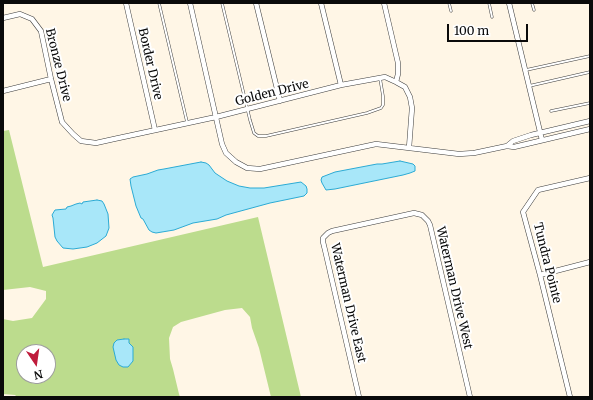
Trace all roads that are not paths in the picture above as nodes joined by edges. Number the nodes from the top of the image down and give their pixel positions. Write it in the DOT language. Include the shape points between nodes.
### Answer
graph roads {
  1 [pos="126,3"];
  2 [pos="160,3"];
  3 [pos="190,3"];
  4 [pos="222,3"];
  5 [pos="256,3"];
  6 [pos="321,3"];
  7 [pos="384,3"];
  8 [pos="450,3"];
  9 [pos="489,3"];
  10 [pos="509,3"];
  11 [pos="532,3"];
  12 [pos="534,10"];
  13 [pos="451,11"];
  14 [pos="492,17"];
  15 [pos="3,18"];
  16 [pos="590,56"];
  17 [pos="525,70"];
  18 [pos="590,72"];
  19 [pos="380,78"];
  20 [pos="51,79"];
  21 [pos="396,82"];
  22 [pos="341,85"];
  23 [pos="529,86"];
  24 [pos="3,91"];
  25 [pos="280,101"];
  26 [pos="590,103"];
  27 [pos="247,109"];
  28 [pos="551,111"];
  29 [pos="216,117"];
  30 [pos="590,121"];
  31 [pos="188,123"];
  32 [pos="590,129"];
  33 [pos="155,130"];
  34 [pos="540,133"];
  35 [pos="542,140"];
  36 [pos="81,141"];
  37 [pos="507,146"];
  38 [pos="410,148"];
  39 [pos="590,178"];
  40 [pos="369,223"];
  41 [pos="590,262"];
  42 [pos="540,275"];
  43 [pos="359,397"];
  44 [pos="470,397"];
  45 [pos="570,397"];
  1 -- 33 [label="street, Border Drive"];
  2 -- 31 [label="lane"];
  3 -- 29 [label="street"];
  4 -- 27 [label="lane"];
  5 -- 25 [label="street"];
  6 -- 22 [label="street"];
  7 -- 21 [label="street" via="398,63"];
  8 -- 13 [label="lane"];
  9 -- 14 [label="lane"];
  10 -- 17 [label="street"];
  11 -- 12 [label="lane"];
  15 -- 20 [label="street, Bronze Drive" via="20,14 32,19 41,31"];
  16 -- 17 [label="lane"];
  17 -- 23 [label="street"];
  18 -- 23 [label="lane"];
  19 -- 21 [label="street, Golden Drive"];
  19 -- 22 [label="street, Golden Drive"];
  19 -- 27 [label="lane" via="383,105 367,113 258,136 254,133"];
  20 -- 24 [label="street"];
  20 -- 36 [label="street, Bronze Drive" via="62,122"];
  21 -- 38 [label="street" via="405,87 410,98"];
  22 -- 25 [label="street, Golden Drive"];
  23 -- 34 [label="street"];
  25 -- 27 [label="street, Golden Drive"];
  26 -- 28 [label="lane"];
  27 -- 29 [label="street, Golden Drive"];
  29 -- 31 [label="street, Golden Drive"];
  29 -- 38 [label="street" via="226,153 247,168 260,169 376,144"];
  30 -- 34 [label="street"];
  31 -- 33 [label="street, Golden Drive"];
  32 -- 35 [label="street"];
  33 -- 36 [label="street, Golden Drive" via="96,143"];
  34 -- 35 [label="street"];
  34 -- 37 [label="street" via="513,141"];
  35 -- 37 [label="street" via="514,147"];
  37 -- 38 [label="street" via="474,154"];
  39 -- 42 [label="street, Tundra Pointe" via="538,190 523,212"];
  40 -- 43 [label="street, Waterman Drive East" via="332,232 323,238"];
  40 -- 44 [label="street, Waterman Drive West" via="414,213 428,220"];
  41 -- 42 [label="street"];
  42 -- 45 [label="street, Tundra Pointe"];
}
